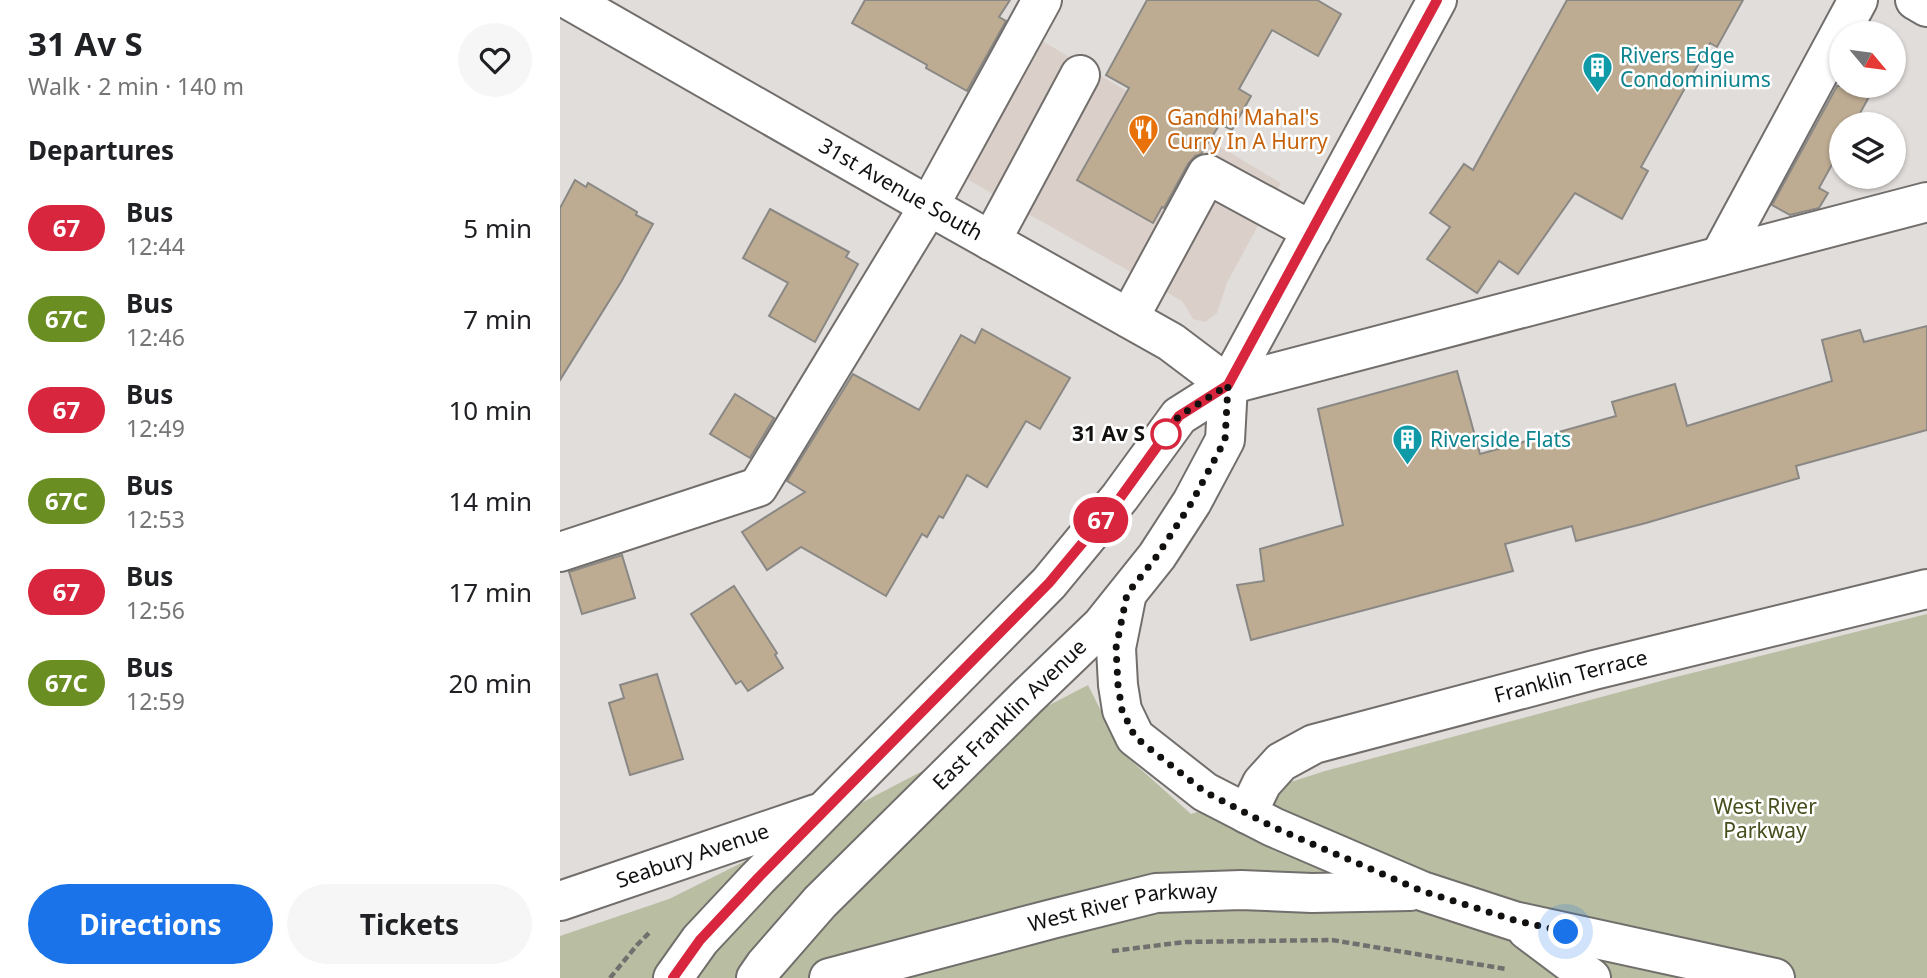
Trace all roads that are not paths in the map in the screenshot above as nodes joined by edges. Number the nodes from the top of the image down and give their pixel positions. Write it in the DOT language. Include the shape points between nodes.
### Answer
graph roads {
  1 [pos="1042,0"];
  2 [pos="1437,0"];
  3 [pos="1858,0"];
  4 [pos="1915,0"];
  5 [pos="1927,7"];
  6 [pos="567,9"];
  7 [pos="1080,75"];
  8 [pos="1927,202"];
  9 [pos="929,206"];
  10 [pos="1312,230"];
  11 [pos="991,241"];
  12 [pos="1720,256"];
  13 [pos="1129,318"];
  14 [pos="1228,385"];
  15 [pos="560,552"];
  16 [pos="1927,589"];
  17 [pos="1127,594"];
  18 [pos="825,811"];
  19 [pos="1247,814"];
  20 [pos="1422,891"];
  21 [pos="560,901"];
  22 [pos="1514,920"];
  23 [pos="1755,976"];
  24 [pos="673,978"];
  25 [pos="756,978"];
  26 [pos="829,978"];
  27 [pos="1591,978"];
  1 -- 9 [label="street"];
  2 -- 10 [label="street, East Franklin Avenue"];
  3 -- 12 [label="street"];
  4 -- 5 [label="street"];
  6 -- 9 [label="street, 31st Avenue South"];
  7 -- 11 [label="street"];
  8 -- 12 [label="street"];
  9 -- 11 [label="street, 31st Avenue South"];
  9 -- 15 [label="street" via="758,487"];
  10 -- 13 [label="street" via="1207,174"];
  10 -- 14 [label="street, East Franklin Avenue"];
  11 -- 13 [label="street, 31st Avenue South"];
  12 -- 14 [label="street"];
  13 -- 14 [label="street, 31st Avenue South" via="1171,342"];
  14 -- 17 [label="street, East Franklin Avenue" via="1225,440 1192,502"];
  14 -- 18 [label="street, East Franklin Avenue" via="1179,416 1120,498 1049,583"];
  16 -- 19 [label="street, Franklin Terrace" via="1314,744 1281,762 1262,783"];
  17 -- 19 [label="street, West River Parkway" via="1116,648 1118,685 1122,710 1135,737 1205,792"];
  17 -- 25 [label="street, East Franklin Avenue" via="1101,626 820,902"];
  18 -- 21 [label="street, Seabury Avenue"];
  18 -- 24 [label="street, East Franklin Avenue" via="700,940"];
  19 -- 20 [label="street, West River Parkway"];
  20 -- 22 [label="street, West River Parkway"];
  20 -- 26 [label="street, West River Parkway" via="1156,893"];
  22 -- 23 [label="street, West River Parkway"];
  22 -- 27 [label="street"];
}
